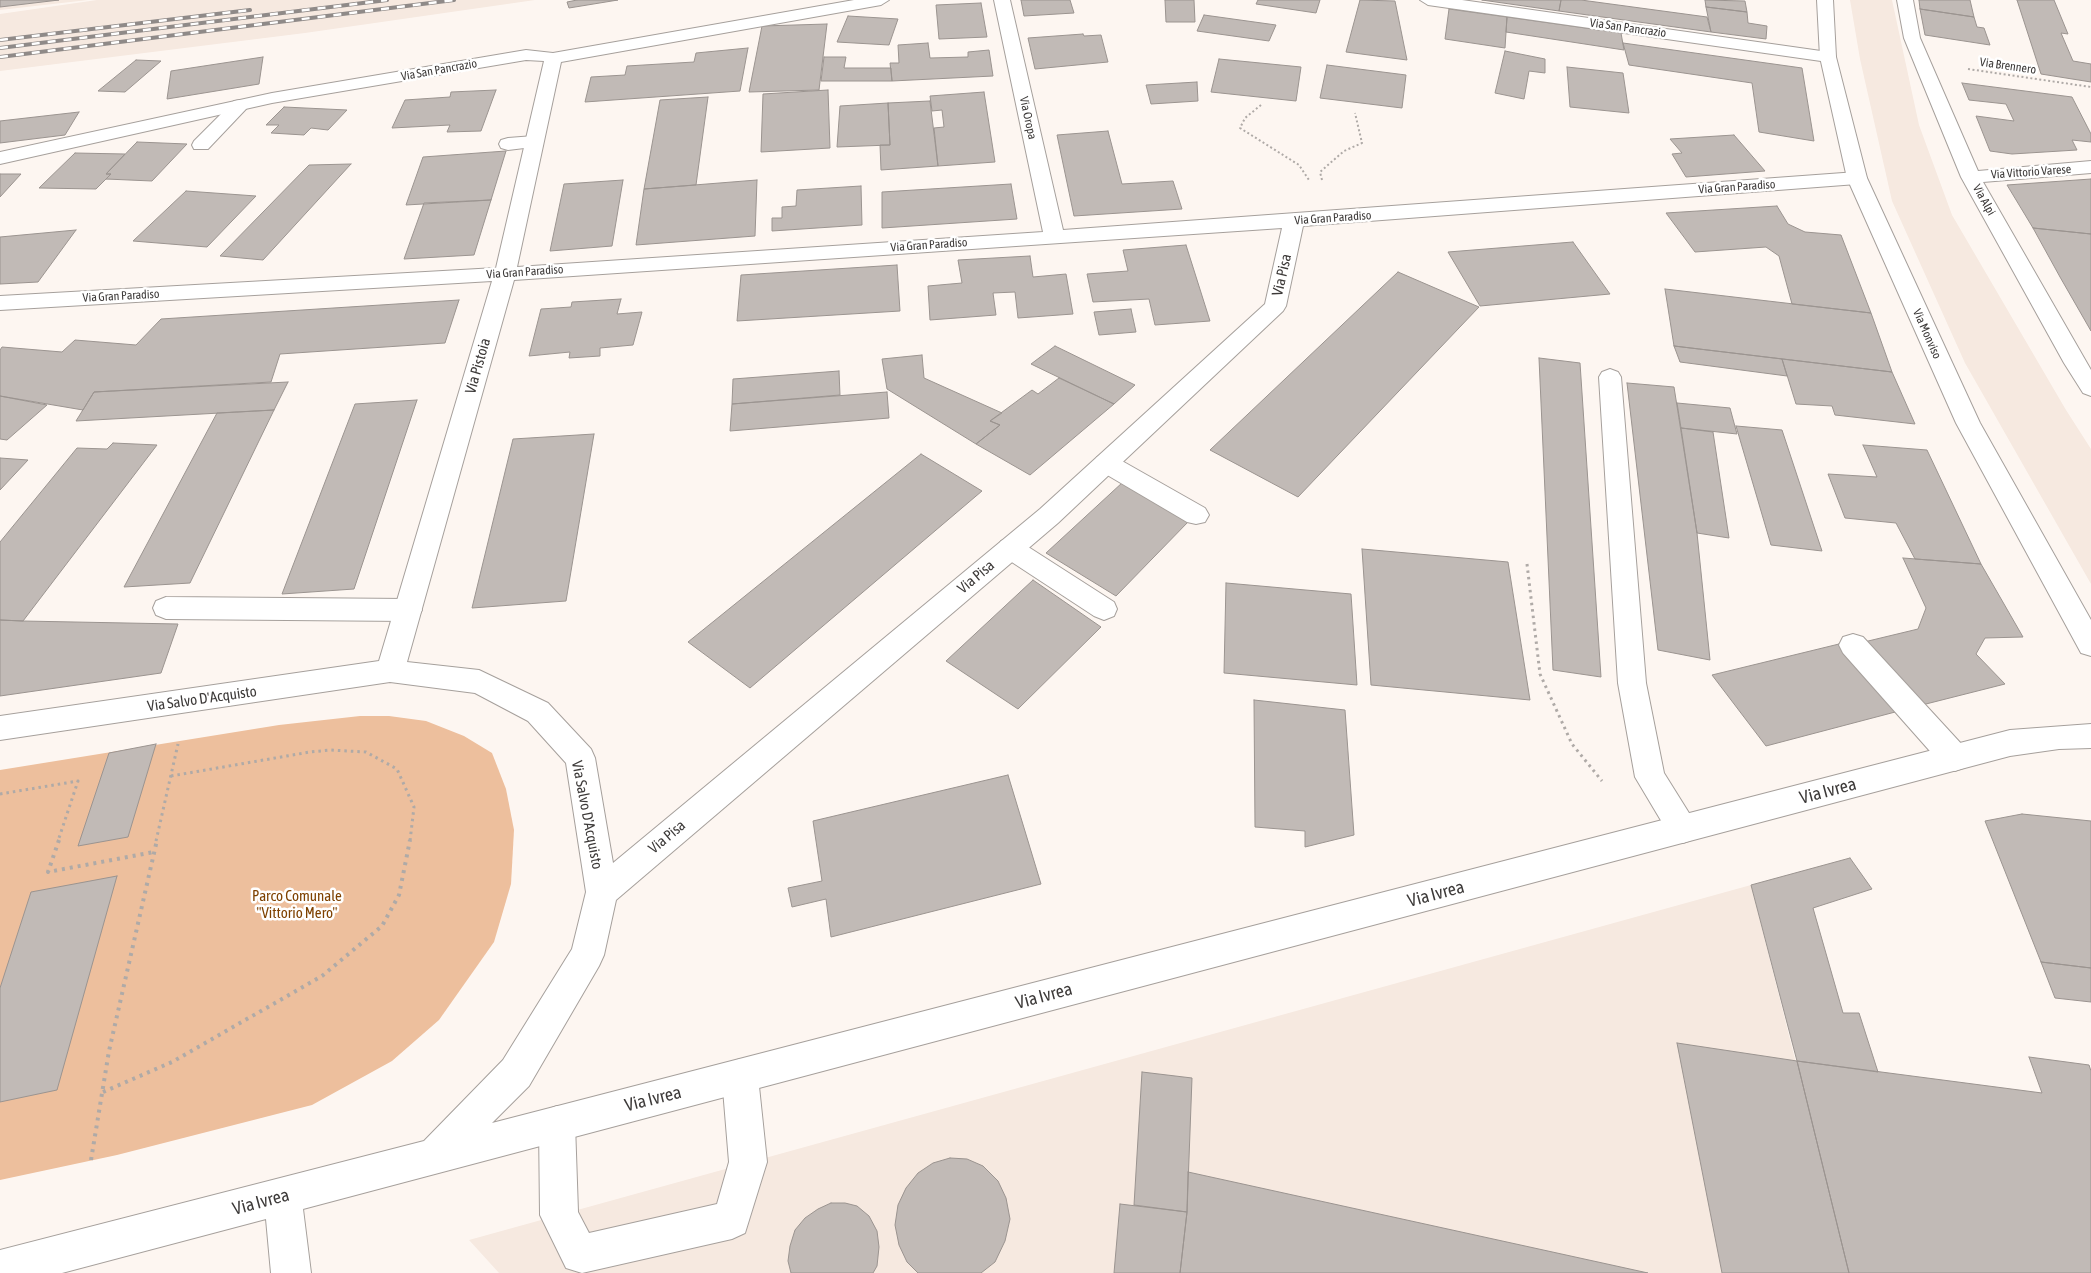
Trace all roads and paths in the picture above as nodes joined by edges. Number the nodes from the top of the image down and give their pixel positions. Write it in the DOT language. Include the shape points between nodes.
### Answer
graph roads {
  1 [pos="881,0"];
  2 [pos="1002,0"];
  3 [pos="1428,0"];
  4 [pos="1825,0"];
  5 [pos="1905,0"];
  6 [pos="1464,3"];
  7 [pos="1828,57"];
  8 [pos="554,58"];
  9 [pos="1923,64"];
  10 [pos="2091,87"];
  11 [pos="240,105"];
  12 [pos="1261,105"];
  13 [pos="1355,112"];
  14 [pos="534,142"];
  15 [pos="508,144"];
  16 [pos="201,145"];
  17 [pos="0,158"];
  18 [pos="2091,167"];
  19 [pos="1971,176"];
  20 [pos="1858,178"];
  21 [pos="1330,210"];
  22 [pos="1294,221"];
  23 [pos="1054,237"];
  24 [pos="505,274"];
  25 [pos="0,303"];
  26 [pos="1610,378"];
  27 [pos="2091,388"];
  28 [pos="1106,463"];
  29 [pos="1196,515"];
  30 [pos="1010,548"];
  31 [pos="1527,564"];
  32 [pos="166,608"];
  33 [pos="1104,609"];
  34 [pos="408,610"];
  35 [pos="1853,645"];
  36 [pos="2091,645"];
  37 [pos="390,671"];
  38 [pos="191,701"];
  39 [pos="0,728"];
  40 [pos="2091,736"];
  41 [pos="1956,758"];
  42 [pos="171,776"];
  43 [pos="1607,786"];
  44 [pos="0,794"];
  45 [pos="1683,829"];
  46 [pos="154,852"];
  47 [pos="602,892"];
  48 [pos="740,1076"];
  49 [pos="102,1092"];
  50 [pos="557,1124"];
  51 [pos="434,1157"];
  52 [pos="91,1160"];
  53 [pos="283,1196"];
  54 [pos="0,1270"];
  55 [pos="291,1273"];
  1 -- 8 [label="street, Via San Pancrazio"];
  2 -- 23 [label="street, Via Oropa"];
  3 -- 6 [label="street, Via San Pancrazio"];
  4 -- 7 [label="street, Via Monviso"];
  5 -- 9 [label="street, Via Alpi" via="1912,38"];
  6 -- 7 [label="street, Via San Pancrazio"];
  7 -- 20 [label="street, Via Monviso"];
  8 -- 11 [label="street, Via San Pancrazio" via="526,55"];
  8 -- 14 [label="street, Via Pistoia"];
  9 -- 10 [label="path, Via Brennero"];
  9 -- 19 [label="street, Via Alpi"];
  11 -- 16 [label="street"];
  11 -- 17 [label="street, Via San Pancrazio"];
  12 -- 21 [label="path" via="1245,118 1240,128 1300,165"];
  13 -- 21 [label="path" via="1362,143 1344,151 1320,172"];
  14 -- 15 [label="street"];
  14 -- 24 [label="street, Via Pistoia"];
  18 -- 19 [label="street, Via Vittorio Varese"];
  19 -- 27 [label="street, Via Alpi"];
  20 -- 21 [label="street, Via Gran Paradiso"];
  20 -- 36 [label="street, Via Monviso" via="1968,423"];
  21 -- 22 [label="street, Via Gran Paradiso"];
  22 -- 23 [label="street, Via Gran Paradiso"];
  22 -- 28 [label="street, Via Pisa" via="1275,306"];
  23 -- 24 [label="street, Via Gran Paradiso"];
  24 -- 25 [label="street, Via Gran Paradiso"];
  24 -- 34 [label="street, Via Pistoia"];
  26 -- 45 [label="street" via="1632,684 1650,776"];
  28 -- 29 [label="street"];
  28 -- 30 [label="street, Via Pisa"];
  30 -- 33 [label="street"];
  30 -- 47 [label="street, Via Pisa"];
  31 -- 43 [label="path" via="1540,674 1572,744"];
  32 -- 34 [label="street"];
  34 -- 37 [label="street, Via Pistoia"];
  35 -- 41 [label="street"];
  37 -- 38 [label="street, Via Salvo D'Acquisto"];
  37 -- 47 [label="street, Via Salvo D'Acquisto" via="480,682 538,712 580,758"];
  38 -- 39 [label="street, Via Salvo D'Acquisto"];
  38 -- 42 [label="path"];
  40 -- 41 [label="street, Via Ivrea" via="2010,743"];
  41 -- 45 [label="street, Via Ivrea"];
  42 -- 46 [label="path"];
  42 -- 49 [label="path" via="310,752 366,752 397,769 414,806 410,847 399,895 382,926 322,976 172,1062"];
  44 -- 46 [label="path" via="78,782 48,872"];
  45 -- 48 [label="street, Via Ivrea"];
  46 -- 49 [label="path"];
  47 -- 51 [label="street, Via Salvo D'Acquisto" via="587,955 516,1073"];
  48 -- 50 [label="street, Via Ivrea"];
  48 -- 50 [label="street" via="748,1162 732,1220 580,1254 559,1215"];
  49 -- 52 [label="path"];
  50 -- 51 [label="street, Via Ivrea"];
  51 -- 53 [label="street, Via Ivrea"];
  53 -- 54 [label="street, Via Ivrea"];
  53 -- 55 [label="street"];
}
